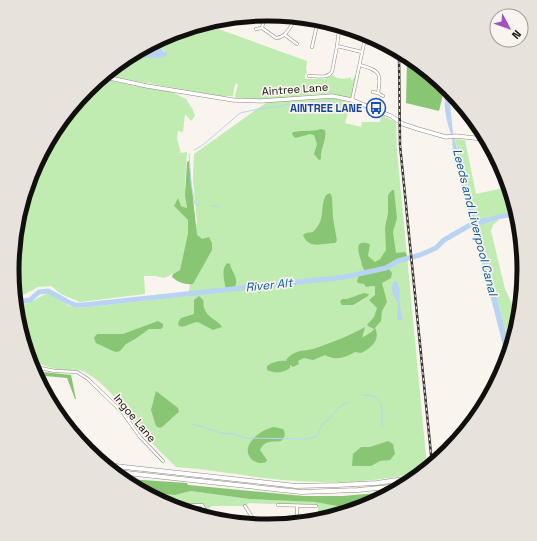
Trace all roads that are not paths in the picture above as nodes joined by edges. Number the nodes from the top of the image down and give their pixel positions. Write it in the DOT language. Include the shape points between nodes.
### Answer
graph roads {
  1 [pos="264,21"];
  2 [pos="293,22"];
  3 [pos="318,26"];
  4 [pos="256,28"];
  5 [pos="262,28"];
  6 [pos="340,32"];
  7 [pos="285,35"];
  8 [pos="365,42"];
  9 [pos="297,44"];
  10 [pos="372,44"];
  11 [pos="337,46"];
  12 [pos="312,47"];
  13 [pos="362,52"];
  14 [pos="360,65"];
  15 [pos="309,76"];
  16 [pos="110,78"];
  17 [pos="373,92"];
  18 [pos="378,93"];
  19 [pos="383,96"];
  20 [pos="352,100"];
  21 [pos="480,139"];
  22 [pos="39,367"];
  23 [pos="163,461"];
  24 [pos="110,463"];
  25 [pos="114,465"];
  26 [pos="129,466"];
  27 [pos="123,473"];
  28 [pos="125,474"];
  29 [pos="137,474"];
  30 [pos="406,479"];
  31 [pos="394,487"];
  32 [pos="245,506"];
  33 [pos="278,506"];
  34 [pos="297,506"];
  35 [pos="316,506"];
  36 [pos="189,507"];
  37 [pos="206,511"];
  38 [pos="297,518"];
  39 [pos="253,519"];
  1 -- 5 [label="street"];
  2 -- 7 [label="street"];
  3 -- 12 [label="street"];
  4 -- 5 [label="street"];
  5 -- 7 [label="street" via="276,38"];
  6 -- 11 [label="street"];
  7 -- 9 [label="street"];
  8 -- 10 [label="street"];
  8 -- 13 [label="street"];
  11 -- 13 [label="street"];
  11 -- 15 [label="street" via="332,72 325,76"];
  13 -- 14 [label="street"];
  14 -- 18 [label="street" via="378,71"];
  14 -- 20 [label="street"];
  16 -- 20 [label="main road, Aintree Lane" via="233,100 261,101 332,96"];
  17 -- 18 [label="street"];
  18 -- 19 [label="street"];
  20 -- 21 [label="main road, Aintree Lane" via="410,127 449,136"];
  22 -- 23 [label="street, Ingoe Lane" via="77,372 88,379 123,413 140,437"];
  24 -- 26 [label="highway"];
  25 -- 26 [label="highway"];
  26 -- 30 [label="highway" via="296,486 364,484"];
  27 -- 29 [label="highway"];
  28 -- 29 [label="highway"];
  29 -- 31 [label="highway" via="301,492"];
  32 -- 39 [label="street"];
  33 -- 34 [label="street"];
  34 -- 35 [label="street"];
  34 -- 38 [label="street"];
  36 -- 37 [label="street" via="202,506"];
}
